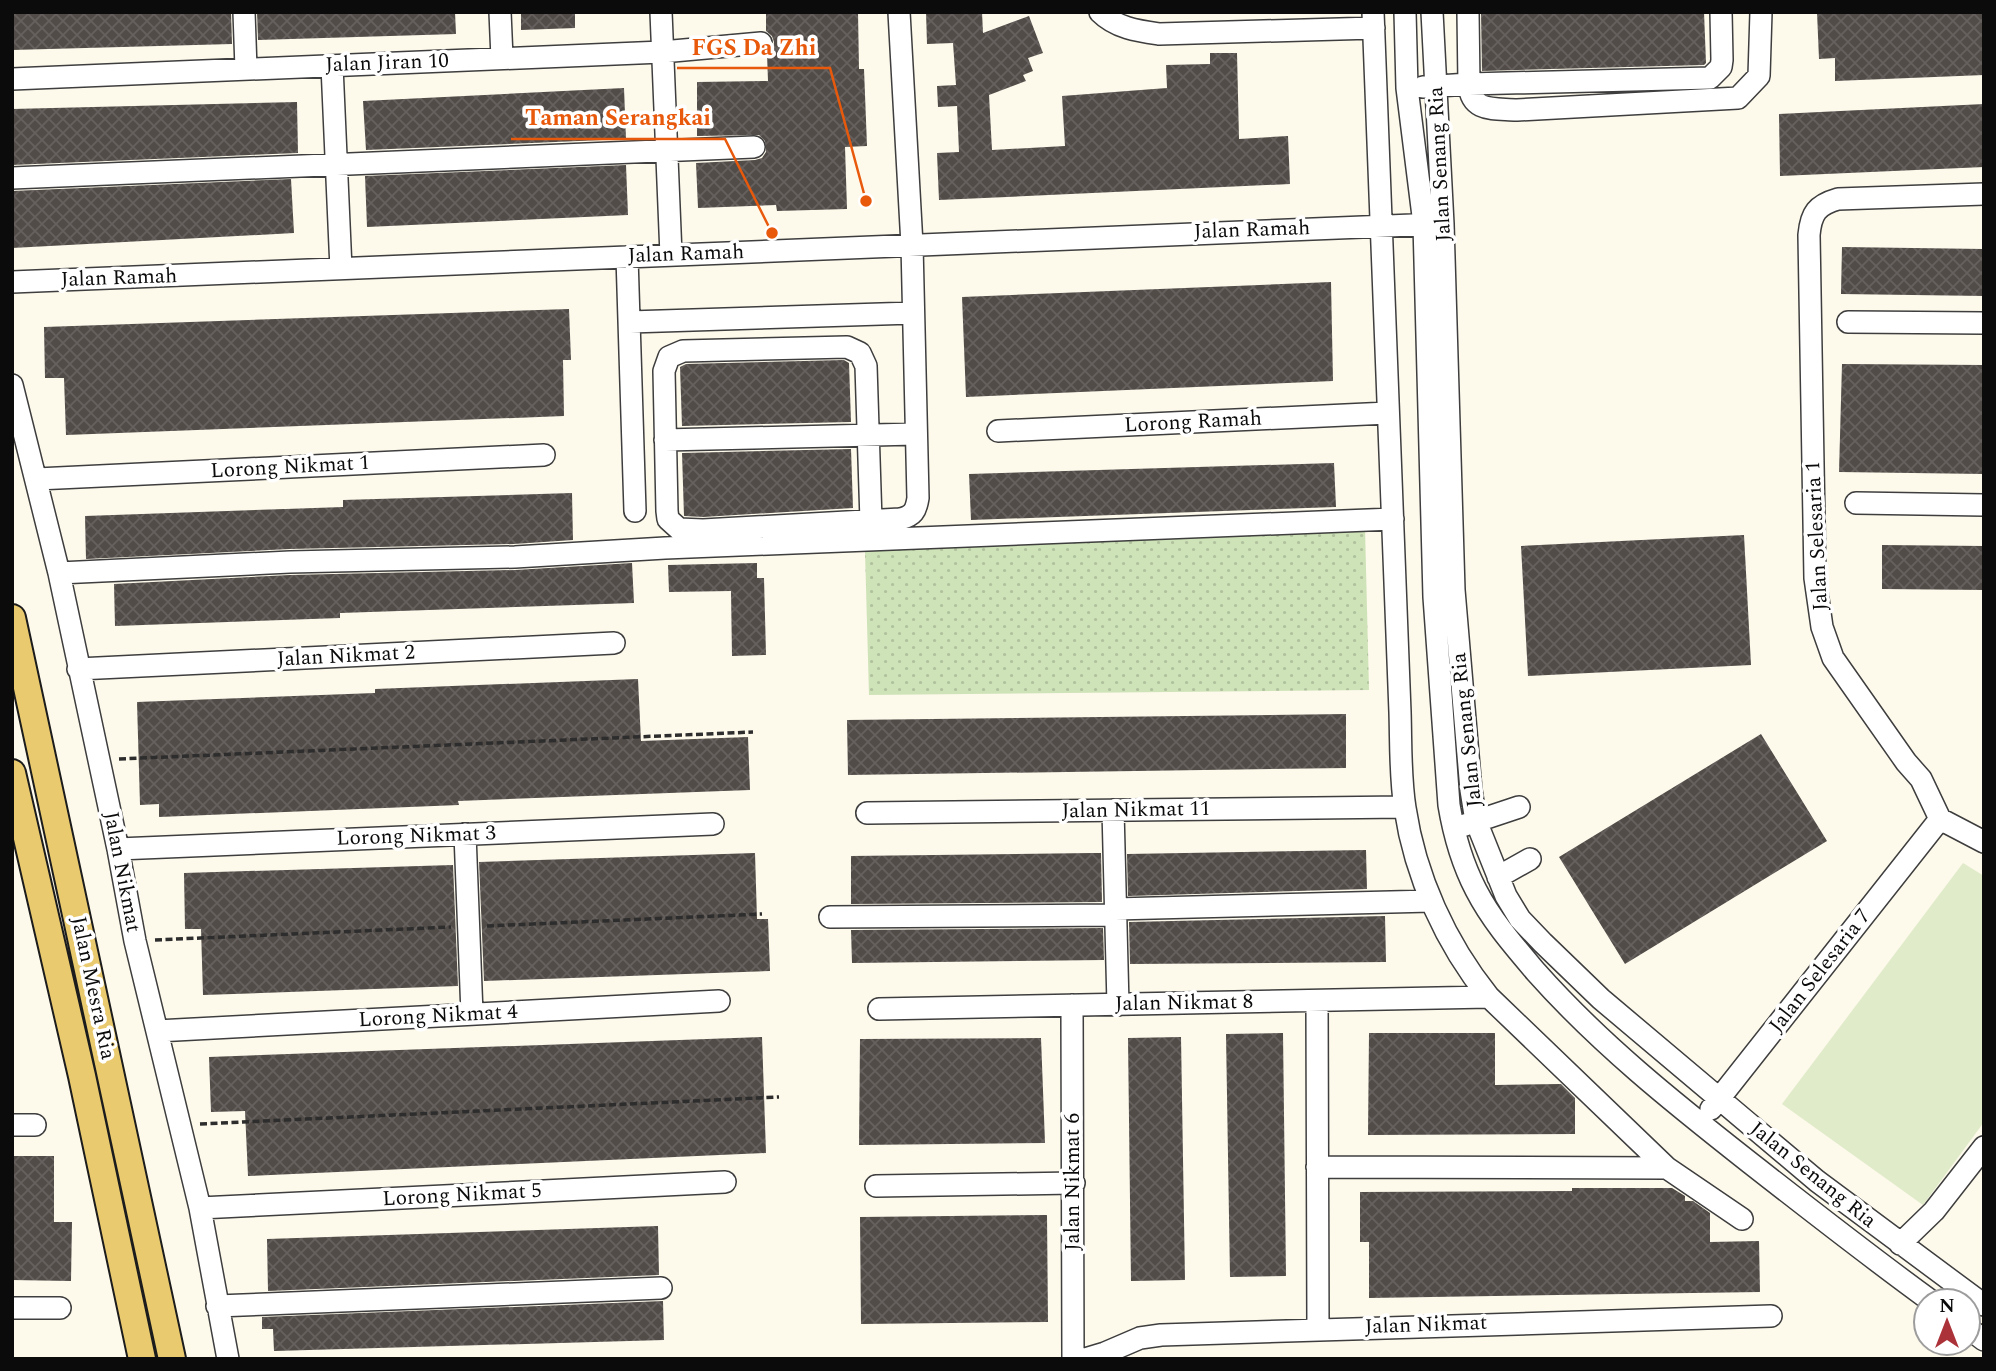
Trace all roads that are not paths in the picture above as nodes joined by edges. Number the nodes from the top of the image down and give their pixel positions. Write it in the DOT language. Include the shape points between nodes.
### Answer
graph roads {
  1 [pos="244,12"];
  2 [pos="500,12"];
  3 [pos="661,12"];
  4 [pos="899,12"];
  5 [pos="1100,12"];
  6 [pos="1405,12"];
  7 [pos="1432,12"];
  8 [pos="1468,12"];
  9 [pos="1721,12"];
  10 [pos="1761,12"];
  11 [pos="1374,20"];
  12 [pos="761,43"];
  13 [pos="662,52"];
  14 [pos="502,58"];
  15 [pos="332,66"];
  16 [pos="246,69"];
  17 [pos="12,79"];
  18 [pos="1469,84"];
  19 [pos="1436,87"];
  20 [pos="1407,88"];
  21 [pos="754,147"];
  22 [pos="667,150"];
  23 [pos="336,164"];
  24 [pos="12,178"];
  25 [pos="1984,194"];
  26 [pos="1434,224"];
  27 [pos="1380,225"];
  28 [pos="912,245"];
  29 [pos="671,255"];
  30 [pos="627,257"];
  31 [pos="341,269"];
  32 [pos="12,282"];
  33 [pos="913,313"];
  34 [pos="630,322"];
  35 [pos="1848,322"];
  36 [pos="1984,323"];
  37 [pos="12,385"];
  38 [pos="1388,413"];
  39 [pos="998,431"];
  40 [pos="915,434"];
  41 [pos="868,435"];
  42 [pos="665,440"];
  43 [pos="544,455"];
  44 [pos="37,479"];
  45 [pos="1856,503"];
  46 [pos="1984,505"];
  47 [pos="635,510"];
  48 [pos="1393,519"];
  49 [pos="871,521"];
  50 [pos="59,573"];
  51 [pos="13,624"];
  52 [pos="614,643"];
  53 [pos="78,669"];
  54 [pos="12,773"];
  55 [pos="1404,807"];
  56 [pos="1519,807"];
  57 [pos="1113,810"];
  58 [pos="867,813"];
  59 [pos="1940,820"];
  60 [pos="1476,821"];
  61 [pos="713,824"];
  62 [pos="1454,830"];
  63 [pos="465,834"];
  64 [pos="1984,842"];
  65 [pos="118,849"];
  66 [pos="1530,859"];
  67 [pos="1497,877"];
  68 [pos="1431,901"];
  69 [pos="1115,912"];
  70 [pos="830,917"];
  71 [pos="1489,997"];
  72 [pos="719,1001"];
  73 [pos="1317,1001"];
  74 [pos="1072,1005"];
  75 [pos="1118,1005"];
  76 [pos="880,1009"];
  77 [pos="472,1014"];
  78 [pos="157,1031"];
  79 [pos="1719,1099"];
  80 [pos="1700,1124"];
  81 [pos="12,1125"];
  82 [pos="35,1125"];
  83 [pos="1984,1147"];
  84 [pos="1317,1167"];
  85 [pos="1667,1168"];
  86 [pos="725,1182"];
  87 [pos="1074,1183"];
  88 [pos="876,1186"];
  89 [pos="200,1208"];
  90 [pos="1742,1219"];
  91 [pos="1900,1244"];
  92 [pos="1913,1287"];
  93 [pos="661,1288"];
  94 [pos="1984,1305"];
  95 [pos="217,1306"];
  96 [pos="12,1308"];
  97 [pos="60,1308"];
  98 [pos="1771,1316"];
  99 [pos="1318,1329"];
  100 [pos="142,1359"];
  101 [pos="172,1359"];
  102 [pos="228,1359"];
  103 [pos="1073,1359"];
  104 [pos="1085,1359"];
  1 -- 16 [label="street"];
  2 -- 14 [label="street"];
  3 -- 13 [label="street"];
  4 -- 28 [label="street"];
  5 -- 11 [label="street" via="1126,28 1159,34"];
  6 -- 20 [label="street, Jalan Senang Ria"];
  7 -- 19 [label="street, Jalan Senang Ria"];
  8 -- 18 [label="street"];
  9 -- 18 [label="street" via="1721,67 1710,78"];
  10 -- 18 [label="street" via="1759,76 1738,98 1611,98 1552,109 1489,108 1475,103"];
  11 -- 27 [label="street"];
  12 -- 13 [label="street, Jalan Jiran 10"];
  13 -- 14 [label="street, Jalan Jiran 10"];
  13 -- 22 [label="street"];
  14 -- 15 [label="street, Jalan Jiran 10"];
  15 -- 16 [label="street, Jalan Jiran 10"];
  15 -- 23 [label="street"];
  16 -- 17 [label="street, Jalan Jiran 10"];
  18 -- 19 [label="street"];
  19 -- 20 [label="street"];
  19 -- 26 [label="street, Jalan Senang Ria"];
  20 -- 26 [label="street, Jalan Senang Ria"];
  21 -- 22 [label="street"];
  22 -- 23 [label="street"];
  22 -- 29 [label="street"];
  23 -- 24 [label="street"];
  23 -- 31 [label="street"];
  25 -- 59 [label="street, Jalan Selesaria 1" via="1823,203 1814,211 1809,234 1815,578 1822,627 1833,658 1921,779"];
  26 -- 27 [label="street, Jalan Ramah"];
  26 -- 60 [label="street, Jalan Senang Ria" via="1454,590"];
  26 -- 62 [label="street, Jalan Senang Ria" via="1434,597"];
  27 -- 28 [label="street, Jalan Ramah"];
  27 -- 38 [label="street"];
  28 -- 29 [label="street, Jalan Ramah"];
  28 -- 33 [label="street"];
  29 -- 30 [label="street, Jalan Ramah"];
  30 -- 31 [label="street, Jalan Ramah"];
  30 -- 34 [label="street"];
  31 -- 32 [label="street, Jalan Ramah"];
  33 -- 34 [label="street"];
  33 -- 40 [label="street"];
  34 -- 47 [label="street"];
  35 -- 36 [label="street"];
  37 -- 44 [label="street, Jalan Nikmat"];
  38 -- 39 [label="street, Lorong Ramah"];
  38 -- 48 [label="street"];
  40 -- 41 [label="street"];
  40 -- 49 [label="street" via="918,498 914,513"];
  41 -- 42 [label="street"];
  41 -- 42 [label="street" via="866,366 854,349 696,350 676,352 665,363"];
  41 -- 49 [label="street"];
  42 -- 49 [label="street" via="668,519 679,529"];
  43 -- 44 [label="street, Lorong Nikmat 1"];
  44 -- 50 [label="street, Jalan Nikmat"];
  45 -- 46 [label="street"];
  48 -- 50 [label="street"];
  48 -- 55 [label="street"];
  50 -- 53 [label="street, Jalan Nikmat"];
  51 -- 101 [label="main road, Jalan Mesra Ria"];
  52 -- 53 [label="street, Jalan Nikmat 2"];
  53 -- 65 [label="street, Jalan Nikmat"];
  54 -- 100 [label="main road, Jalan Mesra Ria"];
  55 -- 57 [label="street, Jalan Nikmat 11"];
  55 -- 68 [label="street"];
  56 -- 60 [label="street"];
  57 -- 58 [label="street, Jalan Nikmat 11"];
  57 -- 69 [label="street"];
  59 -- 64 [label="street"];
  59 -- 79 [label="street, Jalan Selesaria 7"];
  60 -- 62 [label="street"];
  60 -- 67 [label="street, Jalan Senang Ria"];
  61 -- 63 [label="street, Lorong Nikmat 3"];
  62 -- 80 [label="street, Jalan Senang Ria" via="1476,890 1507,938 1591,1031"];
  63 -- 65 [label="street, Lorong Nikmat 3"];
  63 -- 77 [label="street"];
  65 -- 78 [label="street, Jalan Nikmat"];
  66 -- 67 [label="street"];
  67 -- 79 [label="street, Jalan Senang Ria" via="1520,919 1543,943"];
  68 -- 69 [label="street"];
  68 -- 71 [label="street" via="1472,976"];
  69 -- 70 [label="street"];
  69 -- 75 [label="street"];
  71 -- 73 [label="street, Jalan Nikmat 8"];
  71 -- 85 [label="street"];
  72 -- 77 [label="street, Lorong Nikmat 4"];
  73 -- 75 [label="street, Jalan Nikmat 8"];
  73 -- 84 [label="street"];
  74 -- 75 [label="street, Jalan Nikmat 8"];
  74 -- 76 [label="street, Jalan Nikmat 8"];
  74 -- 87 [label="street, Jalan Nikmat 6"];
  77 -- 78 [label="street, Lorong Nikmat 4"];
  78 -- 89 [label="street, Jalan Nikmat"];
  79 -- 80 [label="street, Jalan Selesaria 7"];
  79 -- 91 [label="street, Jalan Senang Ria"];
  80 -- 92 [label="street, Jalan Senang Ria"];
  81 -- 82 [label="street"];
  83 -- 91 [label="street" via="1934,1211"];
  84 -- 85 [label="street"];
  84 -- 99 [label="street"];
  85 -- 90 [label="street"];
  86 -- 89 [label="street, Lorong Nikmat 5"];
  87 -- 88 [label="street"];
  87 -- 103 [label="street, Jalan Nikmat 6"];
  89 -- 95 [label="street, Jalan Nikmat"];
  91 -- 94 [label="street, Jalan Senang Ria"];
  93 -- 95 [label="street"];
  95 -- 102 [label="street, Jalan Nikmat"];
  96 -- 97 [label="street"];
  98 -- 99 [label="street, Jalan Nikmat"];
  99 -- 104 [label="street, Jalan Nikmat" via="1161,1335"];
}
